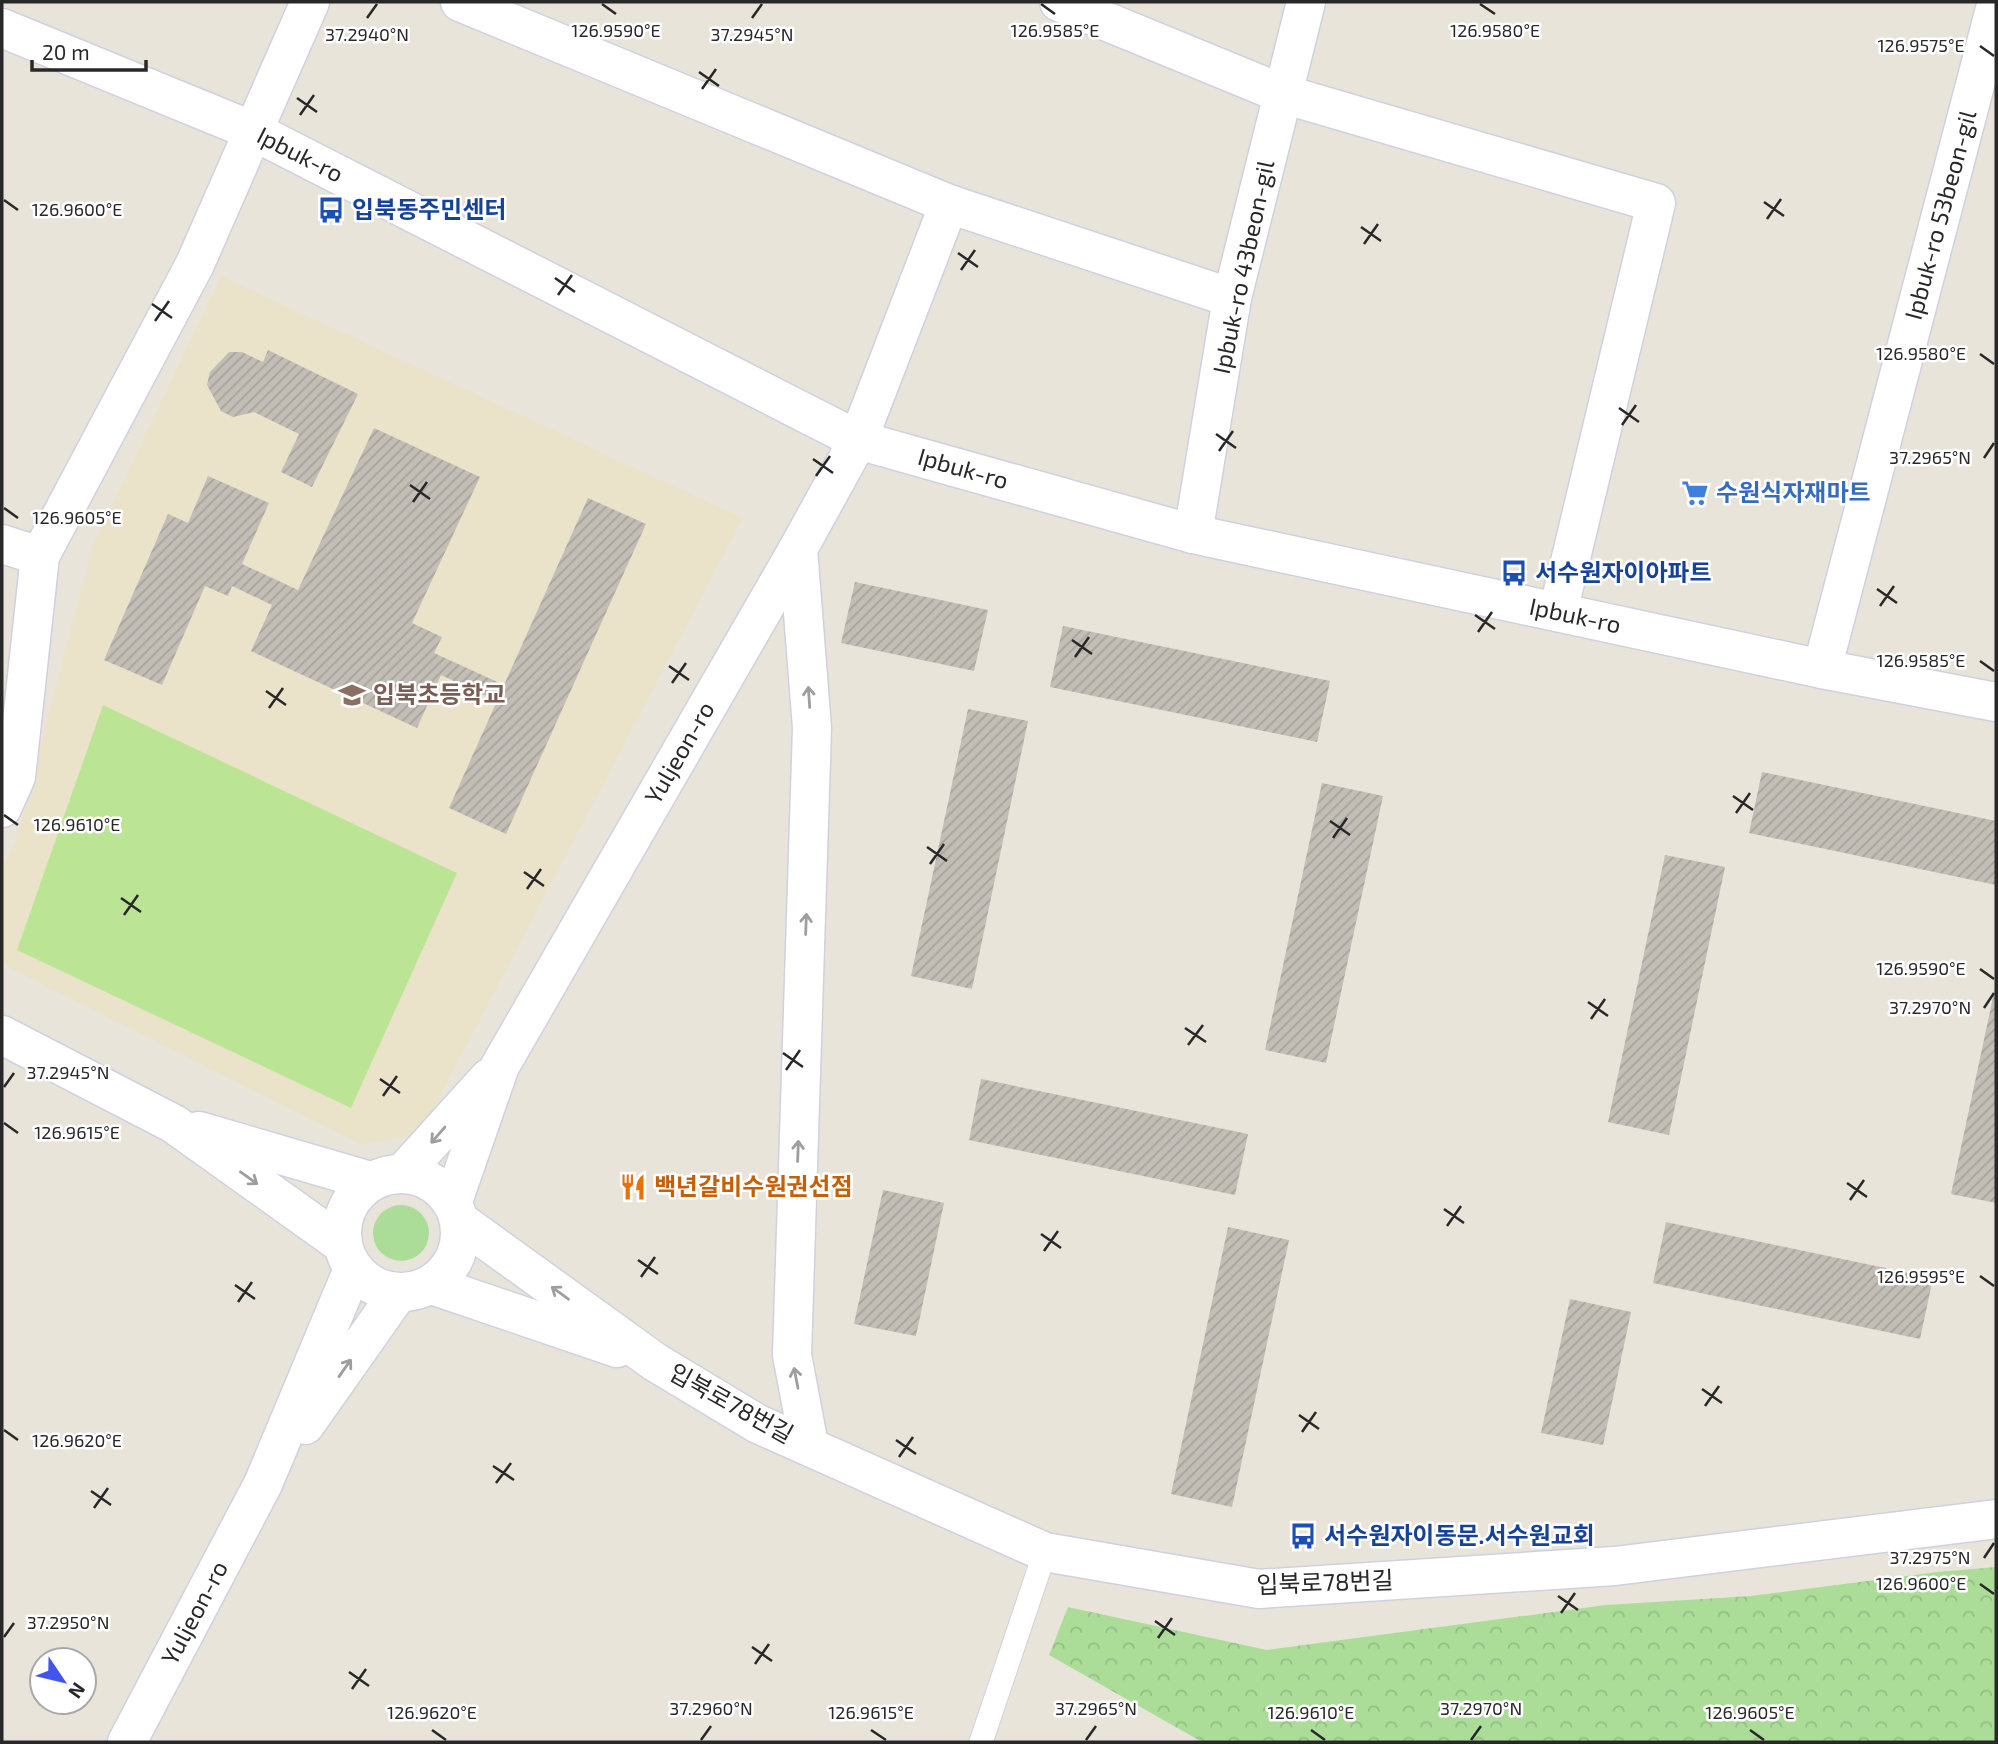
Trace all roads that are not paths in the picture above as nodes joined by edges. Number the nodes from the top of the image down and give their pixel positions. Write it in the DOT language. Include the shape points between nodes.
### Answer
graph roads {
  1 [pos="310,2"];
  2 [pos="460,2"];
  3 [pos="1059,2"];
  4 [pos="1306,2"];
  5 [pos="1996,5"];
  6 [pos="2,28"];
  7 [pos="1283,94"];
  8 [pos="253,131"];
  9 [pos="949,204"];
  10 [pos="1232,298"];
  11 [pos="858,440"];
  12 [pos="1193,534"];
  13 [pos="2,544"];
  14 [pos="798,549"];
  15 [pos="40,556"];
  16 [pos="1558,612"];
  17 [pos="1822,669"];
  18 [pos="1996,702"];
  19 [pos="2,808"];
  20 [pos="2,1035"];
  21 [pos="500,1066"];
  22 [pos="174,1124"];
  23 [pos="387,1177"];
  24 [pos="457,1212"];
  25 [pos="348,1257"];
  26 [pos="415,1289"];
  27 [pos="655,1362"];
  28 [pos="808,1445"];
  29 [pos="263,1484"];
  30 [pos="1996,1519"];
  31 [pos="1045,1552"];
  32 [pos="127,1742"];
  33 [pos="981,1742"];
  1 -- 8 [label="street"];
  2 -- 9 [label="street"];
  3 -- 7 [label="street"];
  4 -- 7 [label="street, Ipbuk-ro 43beon-gil"];
  5 -- 17 [label="street, Ipbuk-ro 53beon-gil"];
  6 -- 8 [label="street, Ipbuk-ro"];
  7 -- 10 [label="street, Ipbuk-ro 43beon-gil"];
  7 -- 16 [label="street" via="1656,203"];
  8 -- 11 [label="street, Ipbuk-ro"];
  8 -- 15 [label="street" via="195,264"];
  9 -- 10 [label="street"];
  9 -- 11 [label="street, Yuljeon-ro"];
  10 -- 12 [label="street, Ipbuk-ro 43beon-gil"];
  11 -- 12 [label="street, Ipbuk-ro"];
  11 -- 14 [label="street, Yuljeon-ro"];
  12 -- 16 [label="street, Ipbuk-ro"];
  13 -- 15 [label="street"];
  14 -- 21 [label="street, Yuljeon-ro"];
  28 -- 14 [label="street, one-way" via="792,1355 812,728"];
  15 -- 19 [label="street" via="16,777"];
  16 -- 17 [label="street, Ipbuk-ro"];
  17 -- 18 [label="street, Ipbuk-ro"];
  20 -- 22 [label="street"];
  21 -- 23 [label="street, Yuljeon-ro, one-way"];
  21 -- 24 [label="street, Yuljeon-ro"];
  22 -- 23 [label="street"];
  22 -- 25 [label="street, one-way"];
  23 -- 24 [label="street" via="432,1181"];
  23 -- 25 [label="street" via="352,1198 342,1220"];
  24 -- 26 [label="street" via="460,1246 450,1268"];
  27 -- 24 [label="street, one-way"];
  25 -- 26 [label="street" via="373,1286"];
  25 -- 29 [label="street, Yuljeon-ro"];
  26 -- 27 [label="street"];
  29 -- 26 [label="street, Yuljeon-ro, one-way"];
  27 -- 28 [label="street, 입북로78번길" via="758,1424"];
  28 -- 31 [label="street, 입북로78번길"];
  29 -- 32 [label="street, Yuljeon-ro"];
  30 -- 31 [label="street, 입북로78번길" via="1615,1566 1259,1589"];
  31 -- 33 [label="lane"];
}
